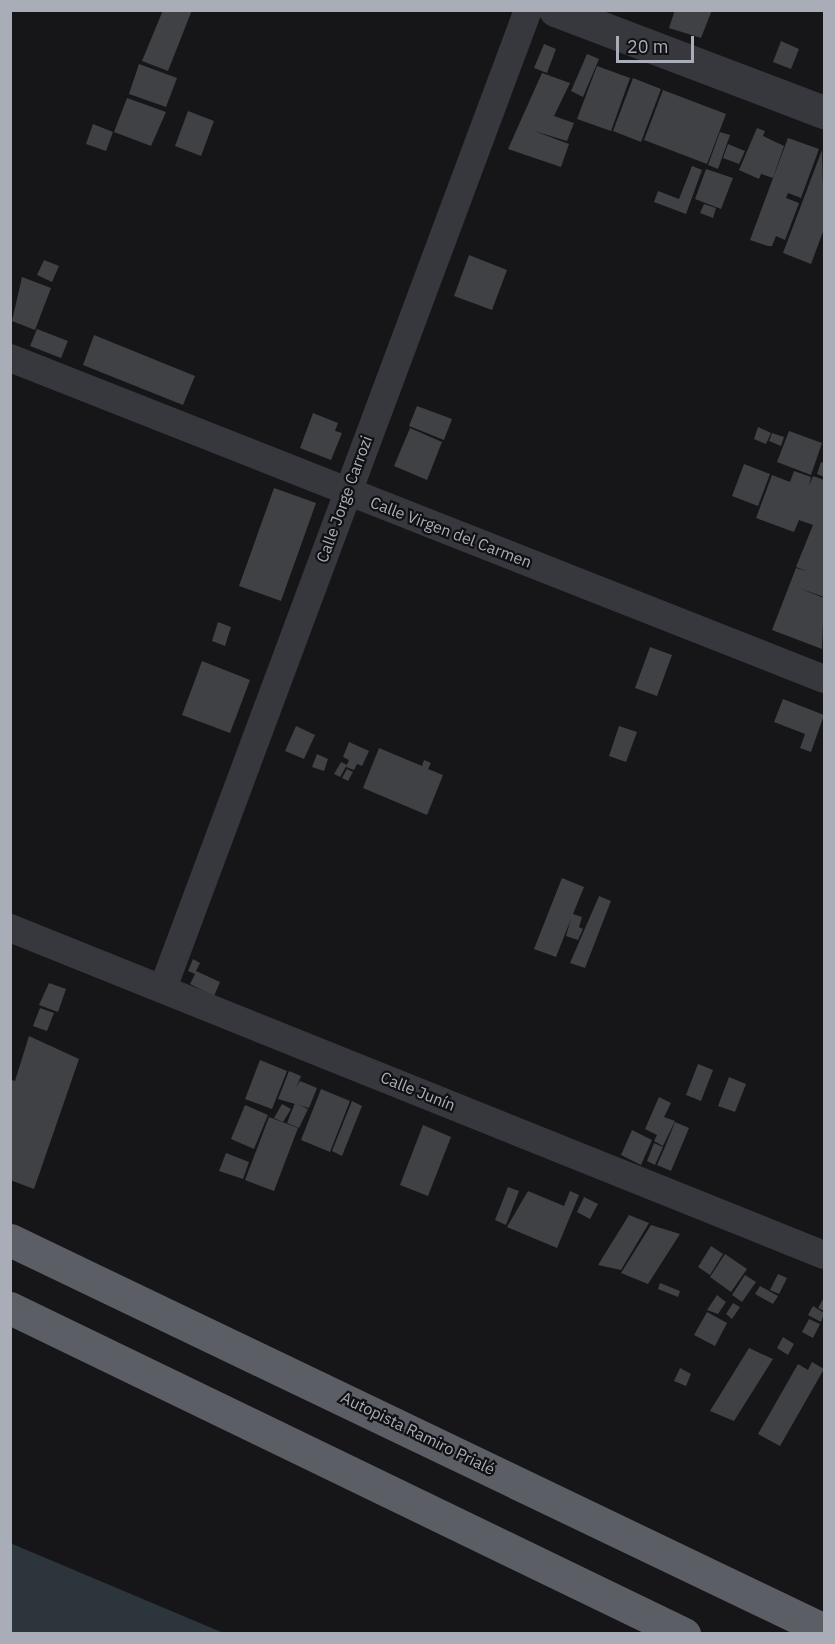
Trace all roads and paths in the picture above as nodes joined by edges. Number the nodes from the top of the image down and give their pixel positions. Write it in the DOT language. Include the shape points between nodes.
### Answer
graph roads {
  1 [pos="528,10"];
  2 [pos="555,10"];
  3 [pos="825,112"];
  4 [pos="10,358"];
  5 [pos="347,491"];
  6 [pos="825,679"];
  7 [pos="10,928"];
  8 [pos="163,988"];
  9 [pos="10,1240"];
  10 [pos="825,1255"];
  11 [pos="10,1308"];
  12 [pos="825,1630"];
  13 [pos="684,1634"];
  1 -- 5 [label="street, Calle Jorge Carrozi"];
  2 -- 3 [label="street"];
  4 -- 5 [label="street, Calle Virgen del Carmen"];
  5 -- 6 [label="street, Calle Virgen del Carmen"];
  5 -- 8 [label="street, Calle Jorge Carrozi"];
  7 -- 8 [label="street, Calle Junín"];
  8 -- 10 [label="street, Calle Junín"];
  9 -- 12 [label="highway, Autopista Ramiro Prialé"];
  11 -- 13 [label="highway"];
}
